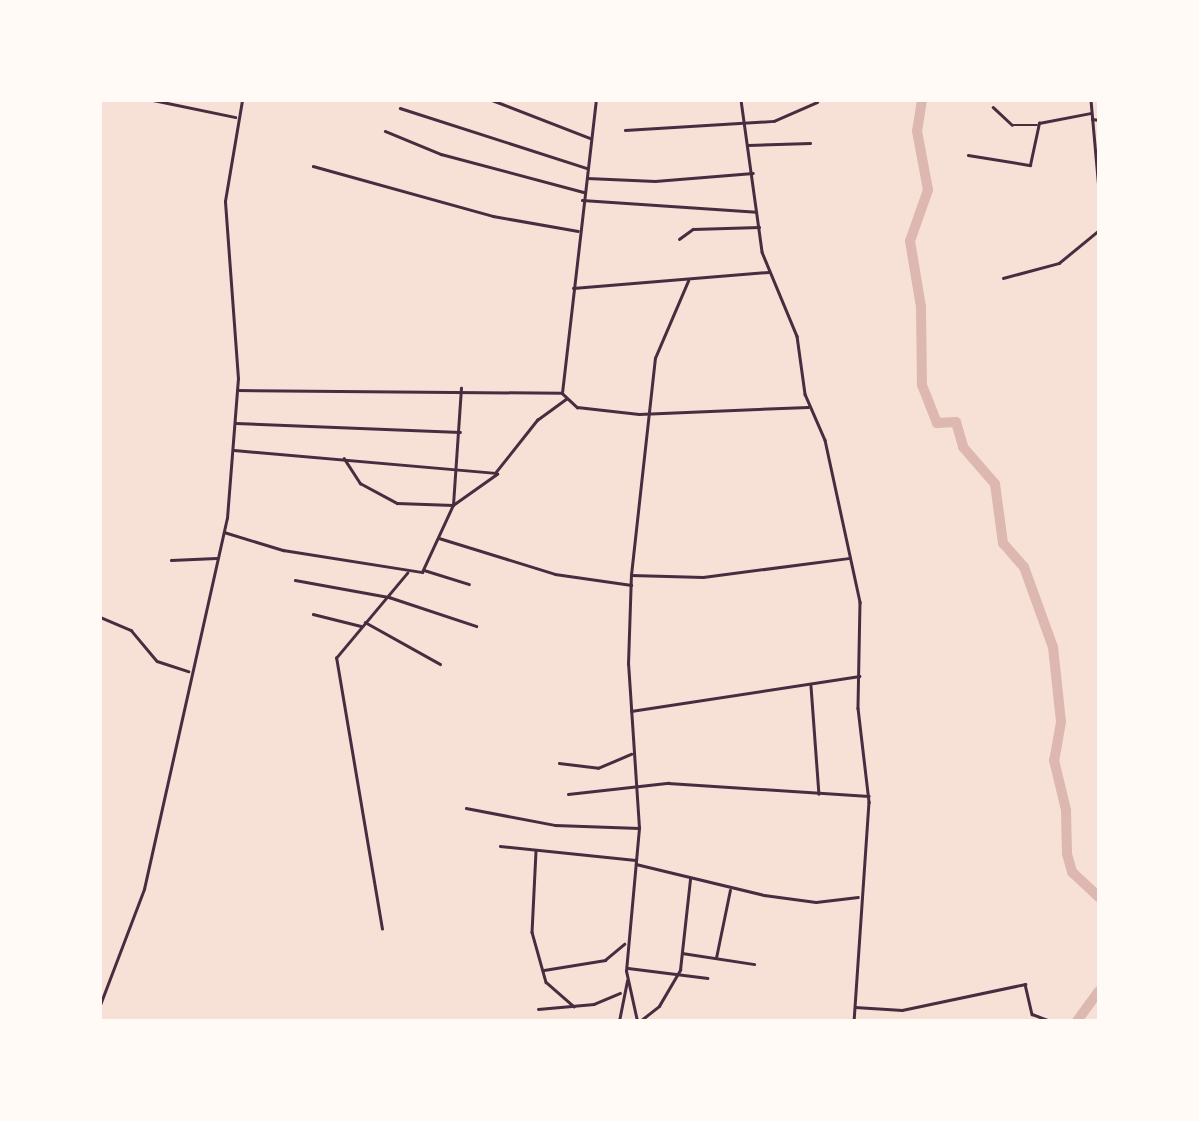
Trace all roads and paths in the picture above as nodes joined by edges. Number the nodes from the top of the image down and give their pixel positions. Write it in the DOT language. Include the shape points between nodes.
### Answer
graph roads {
  1 [pos="153,100"];
  2 [pos="243,100"];
  3 [pos="492,100"];
  4 [pos="574,100"];
  5 [pos="614,100"];
  6 [pos="741,100"];
  7 [pos="1091,100"];
  8 [pos="596,102"];
  9 [pos="817,102"];
  10 [pos="993,107"];
  11 [pos="400,108"];
  12 [pos="1091,113"];
  13 [pos="236,117"];
  14 [pos="1092,119"];
  15 [pos="1099,120"];
  16 [pos="745,124"];
  17 [pos="1037,125"];
  18 [pos="625,130"];
  19 [pos="385,131"];
  20 [pos="590,138"];
  21 [pos="810,143"];
  22 [pos="748,145"];
  23 [pos="968,155"];
  24 [pos="313,166"];
  25 [pos="587,169"];
  26 [pos="753,173"];
  27 [pos="586,178"];
  28 [pos="1099,190"];
  29 [pos="584,192"];
  30 [pos="582,200"];
  31 [pos="756,212"];
  32 [pos="759,227"];
  33 [pos="1099,230"];
  34 [pos="578,231"];
  35 [pos="679,239"];
  36 [pos="769,272"];
  37 [pos="1003,278"];
  38 [pos="688,281"];
  39 [pos="573,288"];
  40 [pos="461,388"];
  41 [pos="237,390"];
  42 [pos="562,393"];
  43 [pos="566,399"];
  44 [pos="1099,401"];
  45 [pos="808,407"];
  46 [pos="652,413"];
  47 [pos="235,424"];
  48 [pos="460,432"];
  49 [pos="1099,434"];
  50 [pos="234,450"];
  51 [pos="344,457"];
  52 [pos="459,466"];
  53 [pos="499,472"];
  54 [pos="453,505"];
  55 [pos="224,532"];
  56 [pos="439,538"];
  57 [pos="217,557"];
  58 [pos="850,558"];
  59 [pos="171,560"];
  60 [pos="424,570"];
  61 [pos="407,573"];
  62 [pos="631,575"];
  63 [pos="295,580"];
  64 [pos="469,584"];
  65 [pos="631,585"];
  66 [pos="389,597"];
  67 [pos="313,614"];
  68 [pos="100,617"];
  69 [pos="363,624"];
  70 [pos="476,626"];
  71 [pos="440,664"];
  72 [pos="188,671"];
  73 [pos="860,676"];
  74 [pos="811,685"];
  75 [pos="631,711"];
  76 [pos="631,754"];
  77 [pos="559,763"];
  78 [pos="632,784"];
  79 [pos="568,794"];
  80 [pos="819,794"];
  81 [pos="869,796"];
  82 [pos="466,808"];
  83 [pos="639,828"];
  84 [pos="500,846"];
  85 [pos="536,851"];
  86 [pos="636,862"];
  87 [pos="690,878"];
  88 [pos="731,889"];
  89 [pos="859,897"];
  90 [pos="382,929"];
  91 [pos="626,942"];
  92 [pos="682,953"];
  93 [pos="716,958"];
  94 [pos="754,964"];
  95 [pos="626,967"];
  96 [pos="544,970"];
  97 [pos="677,976"];
  98 [pos="707,978"];
  99 [pos="627,981"];
  100 [pos="620,993"];
  101 [pos="100,1005"];
  102 [pos="574,1006"];
  103 [pos="855,1007"];
  104 [pos="538,1009"];
  105 [pos="619,1021"];
  106 [pos="638,1021"];
  107 [pos="854,1021"];
  108 [pos="1050,1021"];
  1 -- 13 [label="street"];
  2 -- 13 [label="street"];
  3 -- 20 [label="street"];
  4 -- 8 [label="street"];
  5 -- 8 [label="street"];
  6 -- 16 [label="street"];
  7 -- 12 [label="street"];
  8 -- 20 [label="street"];
  9 -- 16 [label="street" via="790,118"];
  10 -- 17 [label="street" via="1012,125"];
  11 -- 25 [label="street"];
  12 -- 14 [label="street"];
  12 -- 17 [label="street"];
  13 -- 41 [label="street" via="225,234"];
  14 -- 15 [label="street"];
  14 -- 28 [label="street"];
  16 -- 18 [label="street"];
  16 -- 22 [label="street"];
  17 -- 23 [label="street" via="1030,165"];
  19 -- 29 [label="street" via="441,154"];
  20 -- 25 [label="street"];
  21 -- 22 [label="street"];
  22 -- 26 [label="street"];
  24 -- 34 [label="street" via="493,216"];
  25 -- 27 [label="street"];
  26 -- 27 [label="street" via="655,181"];
  26 -- 31 [label="street"];
  27 -- 29 [label="street"];
  29 -- 30 [label="street"];
  30 -- 31 [label="street"];
  30 -- 34 [label="street"];
  31 -- 32 [label="street"];
  32 -- 35 [label="street" via="693,229"];
  32 -- 36 [label="street"];
  33 -- 37 [label="street" via="1059,263"];
  34 -- 39 [label="street"];
  36 -- 38 [label="street"];
  36 -- 45 [label="street" via="797,336"];
  38 -- 39 [label="street"];
  38 -- 46 [label="street" via="658,344"];
  39 -- 42 [label="street"];
  40 -- 41 [label="street"];
  40 -- 42 [label="street"];
  40 -- 48 [label="street"];
  41 -- 47 [label="street"];
  42 -- 43 [label="street"];
  43 -- 46 [label="street" via="577,407"];
  43 -- 53 [label="street" via="527,431"];
  44 -- 49 [label="street"];
  45 -- 46 [label="street"];
  45 -- 58 [label="street" via="825,440"];
  46 -- 62 [label="street"];
  47 -- 48 [label="street"];
  47 -- 50 [label="street"];
  48 -- 52 [label="street"];
  50 -- 51 [label="street"];
  50 -- 55 [label="street"];
  51 -- 52 [label="street"];
  51 -- 54 [label="street" via="360,483 382,499"];
  52 -- 53 [label="street"];
  52 -- 54 [label="street"];
  53 -- 54 [label="street"];
  54 -- 56 [label="street"];
  55 -- 57 [label="street"];
  55 -- 61 [label="street"];
  56 -- 60 [label="street"];
  56 -- 65 [label="street" via="555,574"];
  57 -- 59 [label="street"];
  57 -- 72 [label="street"];
  58 -- 62 [label="street" via="703,577"];
  58 -- 73 [label="street" via="862,620"];
  60 -- 61 [label="street"];
  60 -- 64 [label="street"];
  61 -- 66 [label="street"];
  62 -- 65 [label="street"];
  63 -- 66 [label="street"];
  65 -- 75 [label="street"];
  66 -- 69 [label="street"];
  66 -- 70 [label="street"];
  67 -- 69 [label="street"];
  68 -- 72 [label="street" via="131,629 157,661"];
  69 -- 71 [label="street"];
  69 -- 90 [label="street" via="338,650 336,671"];
  72 -- 101 [label="street" via="185,724 156,821 144,889"];
  73 -- 74 [label="street"];
  73 -- 81 [label="street"];
  74 -- 75 [label="street"];
  74 -- 80 [label="street"];
  75 -- 76 [label="street"];
  76 -- 77 [label="street" via="598,768"];
  76 -- 78 [label="street"];
  78 -- 79 [label="street"];
  78 -- 80 [label="street"];
  78 -- 83 [label="street"];
  80 -- 81 [label="street"];
  81 -- 89 [label="street"];
  82 -- 83 [label="street" via="555,825"];
  83 -- 86 [label="street"];
  84 -- 85 [label="street"];
  85 -- 86 [label="street"];
  85 -- 96 [label="street" via="532,932"];
  86 -- 87 [label="street"];
  86 -- 91 [label="street"];
  87 -- 88 [label="street"];
  87 -- 92 [label="street"];
  88 -- 89 [label="street" via="812,902"];
  88 -- 93 [label="street"];
  89 -- 103 [label="street"];
  91 -- 95 [label="street"];
  91 -- 96 [label="street" via="606,960"];
  92 -- 93 [label="street"];
  92 -- 97 [label="street"];
  93 -- 94 [label="street"];
  95 -- 97 [label="street"];
  95 -- 99 [label="street"];
  96 -- 102 [label="street" via="547,982"];
  97 -- 98 [label="street"];
  97 -- 106 [label="street" via="659,1006"];
  99 -- 100 [label="street"];
  99 -- 106 [label="street"];
  100 -- 102 [label="street"];
  100 -- 105 [label="street"];
  102 -- 104 [label="street"];
  103 -- 107 [label="street"];
  103 -- 108 [label="street" via="902,1010 1024,984 1031,1014"];
}
